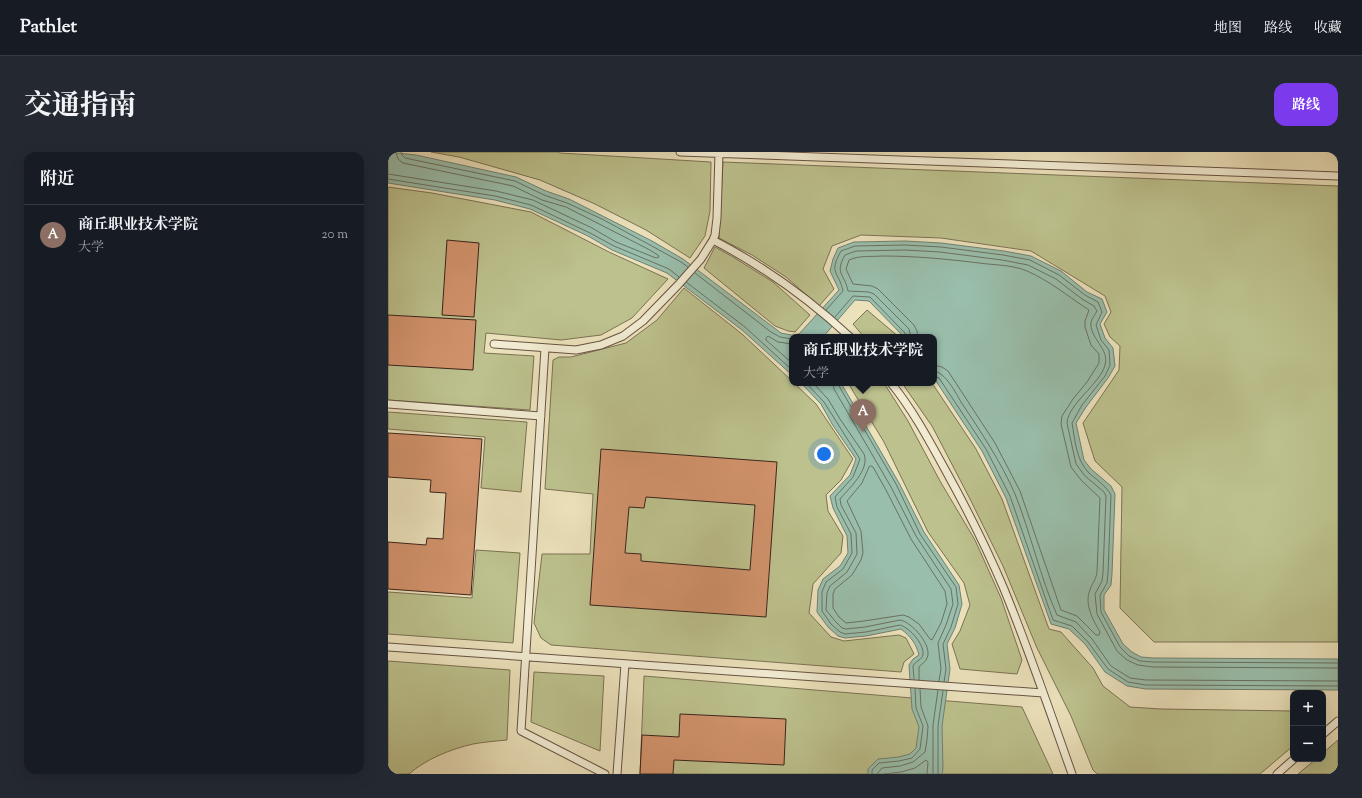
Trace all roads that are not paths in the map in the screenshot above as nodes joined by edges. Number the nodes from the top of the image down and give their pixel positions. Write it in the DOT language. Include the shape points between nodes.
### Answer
graph roads {
  1 [pos="680,152"];
  2 [pos="719,154"];
  3 [pos="883,156"];
  4 [pos="1338,176"];
  5 [pos="713,240"];
  6 [pos="847,334"];
  7 [pos="494,344"];
  8 [pos="545,348"];
  9 [pos="893,386"];
  10 [pos="388,404"];
  11 [pos="541,416"];
  12 [pos="388,647"];
  13 [pos="525,657"];
  14 [pos="625,664"];
  15 [pos="1043,692"];
  16 [pos="1338,721"];
  17 [pos="1326,731"];
  18 [pos="1291,762"];
  19 [pos="605,774"];
  20 [pos="617,774"];
  21 [pos="1072,774"];
  22 [pos="1277,774"];
  1 -- 2 [label="lane"];
  2 -- 3 [label="lane"];
  2 -- 5 [label="lane" via="717,218"];
  3 -- 4 [label="lane"];
  5 -- 6 [label="lane" via="780,279"];
  5 -- 8 [label="lane" via="701,259 678,285 623,336 600,346 576,350"];
  7 -- 8 [label="lane"];
  8 -- 11 [label="lane"];
  9 -- 15 [label="lane" via="941,461 983,541"];
  10 -- 11 [label="lane"];
  11 -- 13 [label="lane"];
  12 -- 13 [label="lane"];
  13 -- 14 [label="lane"];
  13 -- 19 [label="lane" via="521,731"];
  14 -- 15 [label="lane"];
  14 -- 20 [label="lane"];
  15 -- 21 [label="lane"];
  16 -- 17 [label="lane"];
  18 -- 22 [label="lane"];
}
